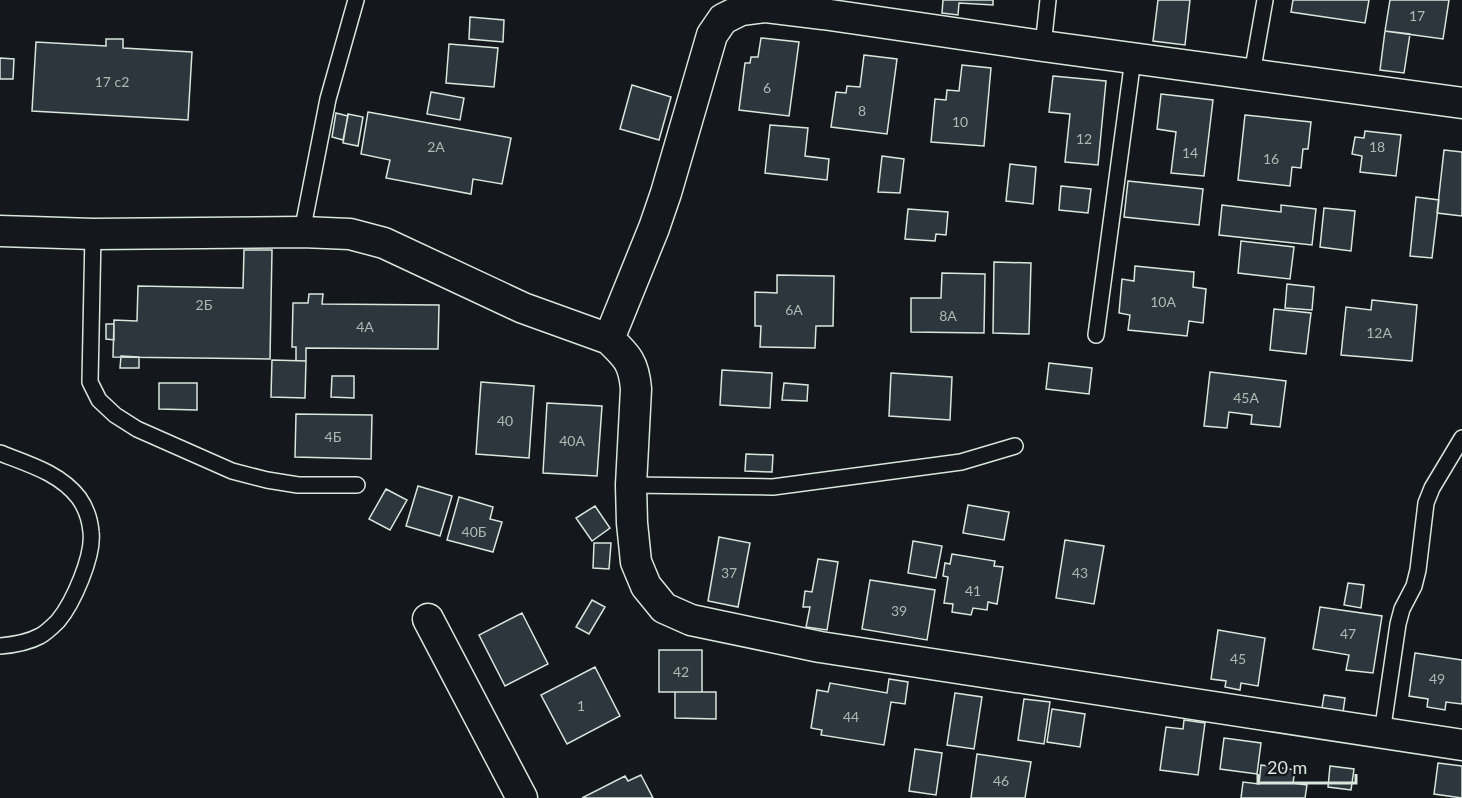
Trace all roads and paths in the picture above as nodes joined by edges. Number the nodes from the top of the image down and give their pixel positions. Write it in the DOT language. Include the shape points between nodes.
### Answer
graph roads {
  1 [pos="356,0"];
  2 [pos="1048,0"];
  3 [pos="1265,0"];
  4 [pos="824,7"];
  5 [pos="1043,46"];
  6 [pos="1133,59"];
  7 [pos="1252,74"];
  8 [pos="1462,103"];
  9 [pos="0,231"];
  10 [pos="302,232"];
  11 [pos="93,234"];
  12 [pos="1096,335"];
  13 [pos="609,339"];
  14 [pos="1462,438"];
  15 [pos="1016,446"];
  16 [pos="0,453"];
  17 [pos="357,485"];
  18 [pos="632,485"];
  19 [pos="428,619"];
  20 [pos="0,646"];
  21 [pos="1382,733"];
  22 [pos="1462,745"];
  23 [pos="522,798"];
  1 -- 10 [label="lane" via="328,99"];
  2 -- 5 [label="lane"];
  3 -- 7 [label="lane"];
  4 -- 5 [label="street"];
  4 -- 13 [label="street" via="741,10 723,19 712,35 663,202"];
  5 -- 6 [label="street"];
  6 -- 7 [label="street"];
  6 -- 12 [label="lane"];
  7 -- 8 [label="street"];
  9 -- 11 [label="street"];
  10 -- 11 [label="street"];
  10 -- 13 [label="street" via="350,234 384,243 523,308"];
  11 -- 17 [label="lane" via="90,382 99,400 115,416 232,471 298,484"];
  13 -- 18 [label="street" via="626,355 634,373"];
  14 -- 21 [label="lane" via="1426,503 1418,570 1398,624"];
  15 -- 18 [label="lane" via="961,462 773,488"];
  16 -- 20 [label="lane" via="64,482 80,499 92,534 75,595 58,621 39,637"];
  18 -- 21 [label="street" via="636,562 646,586 664,608 692,620 820,646"];
  19 -- 23 [label="street"];
  21 -- 22 [label="street"];
}
